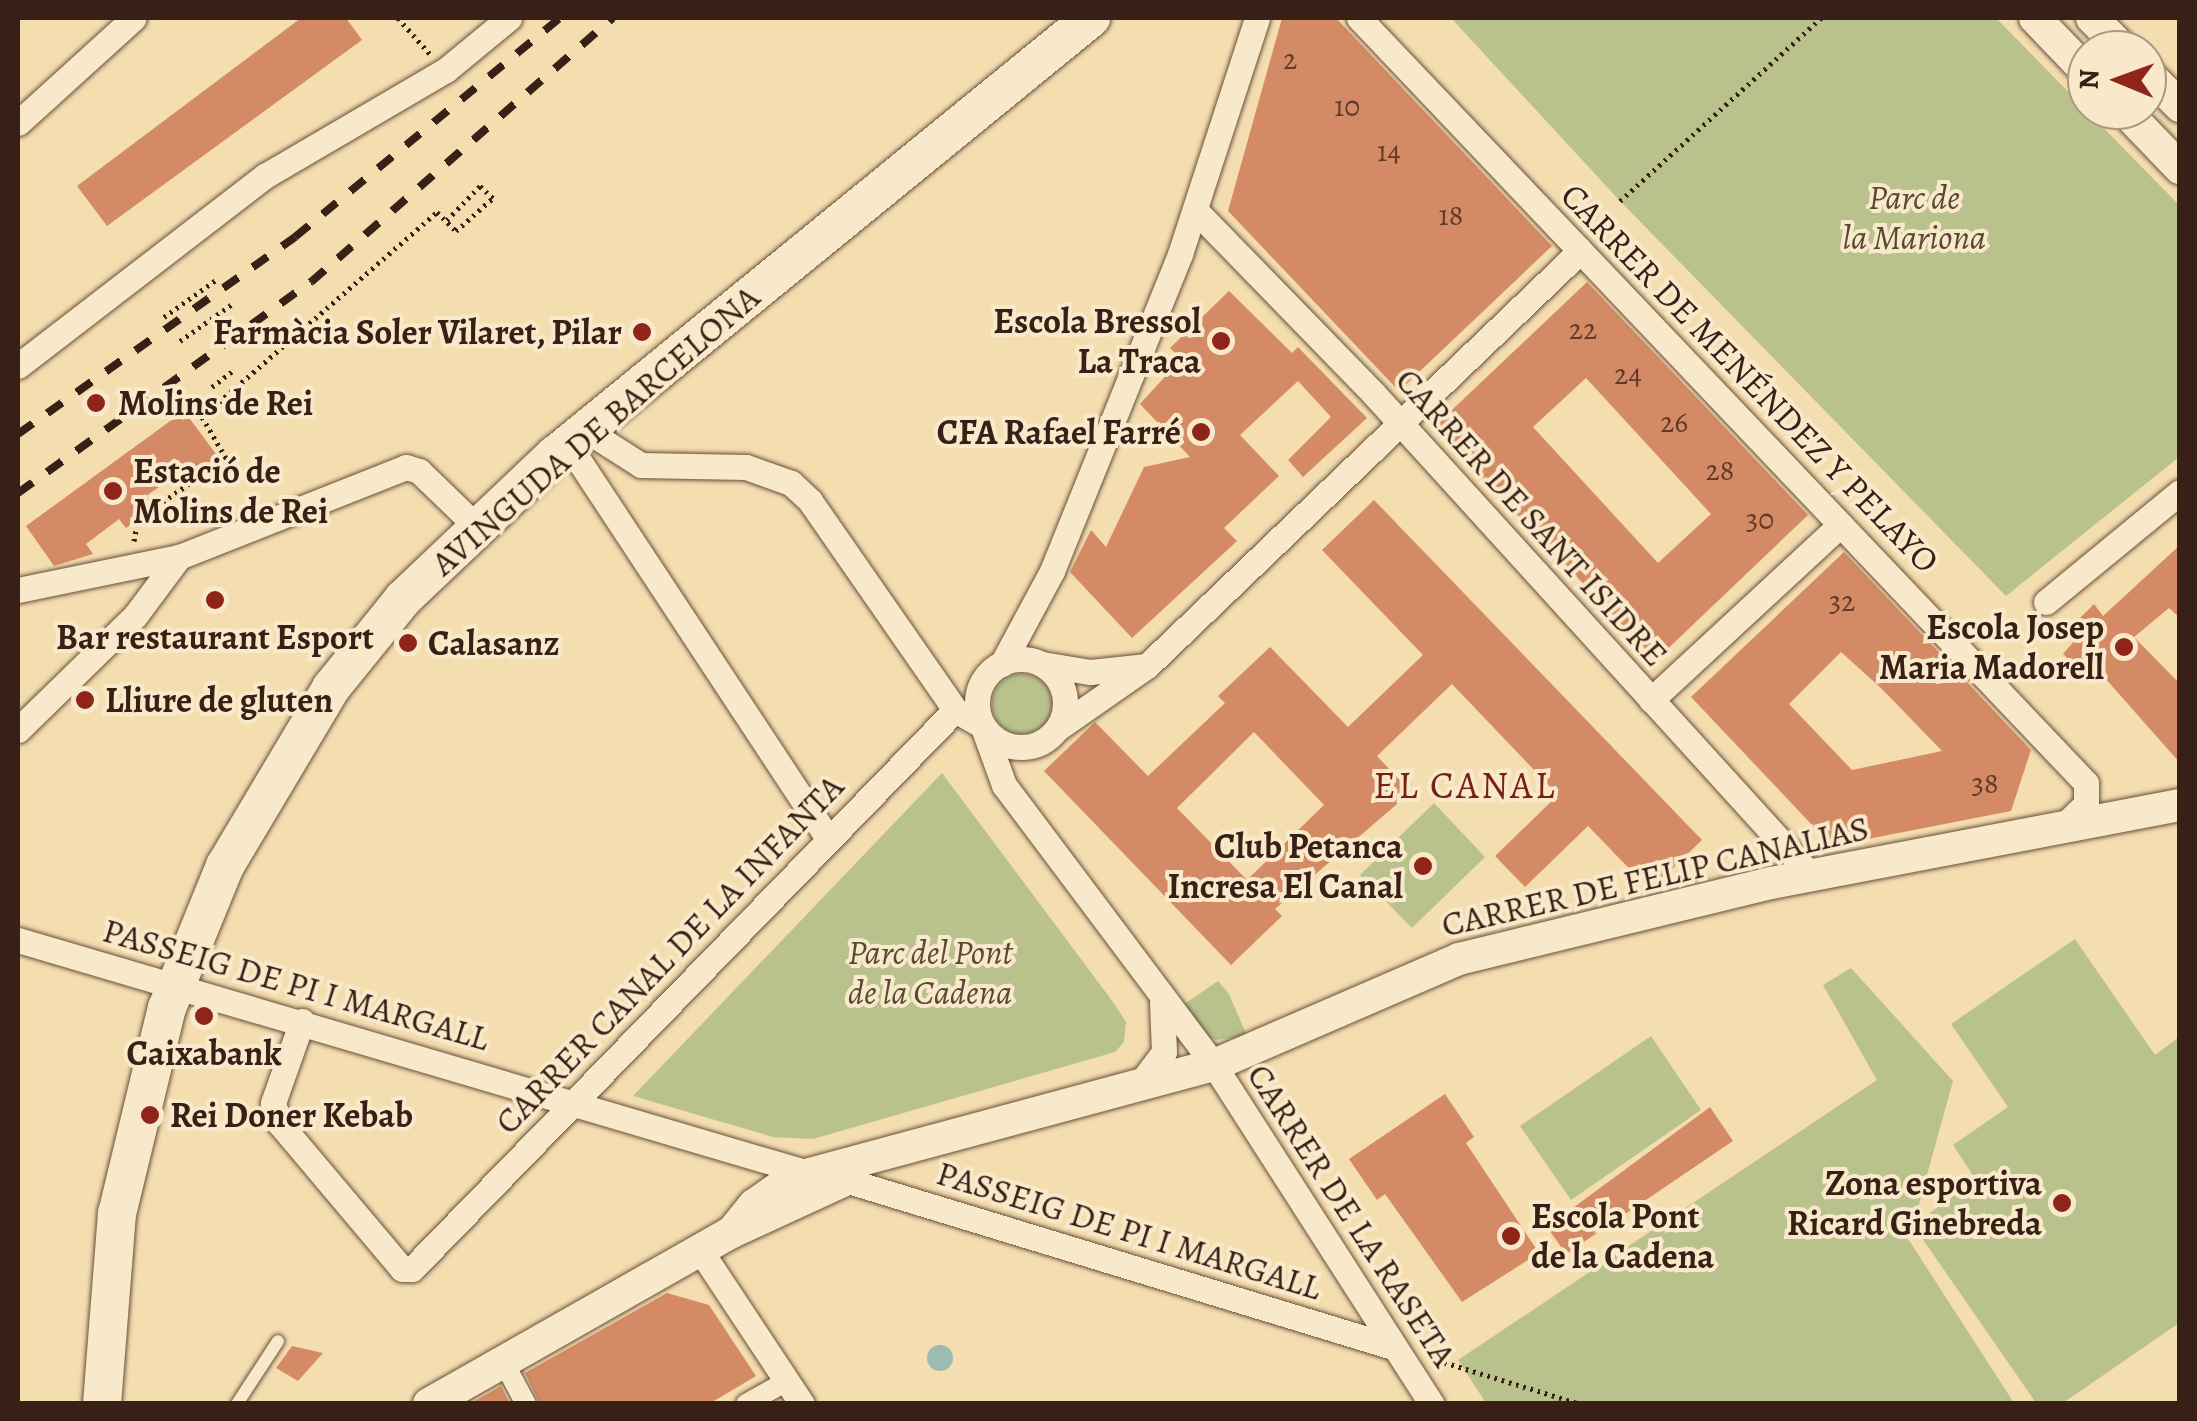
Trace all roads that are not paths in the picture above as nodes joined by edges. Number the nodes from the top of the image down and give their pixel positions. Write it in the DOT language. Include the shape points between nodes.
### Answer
graph roads {
  1 [pos="134,18"];
  2 [pos="510,18"];
  3 [pos="1091,18"];
  4 [pos="1257,18"];
  5 [pos="1360,18"];
  6 [pos="2035,18"];
  7 [pos="2067,51"];
  8 [pos="18,123"];
  9 [pos="2143,130"];
  10 [pos="2180,168"];
  11 [pos="1196,211"];
  12 [pos="1580,250"];
  13 [pos="18,366"];
  14 [pos="1402,426"];
  15 [pos="577,437"];
  16 [pos="2180,492"];
  17 [pos="1840,525"];
  18 [pos="476,526"];
  19 [pos="179,557"];
  20 [pos="18,590"];
  21 [pos="2046,602"];
  22 [pos="1002,664"];
  23 [pos="1042,664"];
  24 [pos="1147,666"];
  25 [pos="1651,700"];
  26 [pos="955,710"];
  27 [pos="982,727"];
  28 [pos="18,730"];
  29 [pos="1054,733"];
  30 [pos="1020,800"];
  31 [pos="2180,804"];
  32 [pos="2054,833"];
  33 [pos="828,838"];
  34 [pos="1811,875"];
  35 [pos="18,940"];
  36 [pos="175,984"];
  37 [pos="1160,998"];
  38 [pos="302,1021"];
  39 [pos="1214,1065"];
  40 [pos="1139,1085"];
  41 [pos="573,1105"];
  42 [pos="933,1143"];
  43 [pos="794,1174"];
  44 [pos="844,1180"];
  45 [pos="746,1227"];
  46 [pos="700,1250"];
  47 [pos="278,1341"];
  48 [pos="1393,1347"];
  49 [pos="502,1361"];
  50 [pos="787,1381"];
  51 [pos="1425,1401"];
  52 [pos="102,1404"];
  53 [pos="237,1404"];
  54 [pos="429,1404"];
  55 [pos="526,1404"];
  56 [pos="746,1404"];
  57 [pos="802,1404"];
  1 -- 8 [label="street"];
  2 -- 13 [label="street" via="446,70 266,176"];
  3 -- 15 [label="main road, AVINGUDA DE BARCELONA"];
  4 -- 11 [label="street"];
  5 -- 12 [label="street, CARRER DE MENÉNDEZ Y PELAYO"];
  6 -- 7 [label="street"];
  9 -- 10 [label="street"];
  11 -- 14 [label="street, CARRER DE SANT ISIDRE"];
  11 -- 22 [label="street" via="1052,571"];
  12 -- 14 [label="street"];
  12 -- 17 [label="street, CARRER DE MENÉNDEZ Y PELAYO"];
  14 -- 24 [label="street"];
  14 -- 25 [label="street, CARRER DE SANT ISIDRE"];
  15 -- 18 [label="main road, AVINGUDA DE BARCELONA"];
  15 -- 26 [label="street" via="641,465 746,468 791,483 810,500"];
  15 -- 33 [label="street"];
  16 -- 21 [label="street"];
  17 -- 25 [label="street"];
  17 -- 32 [label="street, CARRER DE MENÉNDEZ Y PELAYO" via="2086,783 2080,816"];
  18 -- 19 [label="street" via="420,471 406,467"];
  18 -- 36 [label="main road, AVINGUDA DE BARCELONA" via="374,634 297,738 225,866"];
  19 -- 20 [label="street"];
  19 -- 28 [label="street" via="135,616"];
  22 -- 23 [label="street"];
  22 -- 27 [label="street" via="977,694"];
  23 -- 24 [label="street" via="1090,672"];
  23 -- 29 [label="street" via="1062,686"];
  24 -- 29 [label="street"];
  25 -- 34 [label="street, CARRER DE SANT ISIDRE"];
  26 -- 27 [label="street"];
  26 -- 33 [label="street, CARRER CANAL DE LA INFANTA"];
  27 -- 29 [label="street" via="1011,747"];
  27 -- 30 [label="street, CARRER DE LA RASETA" via="996,773"];
  29 -- 30 [label="street" via="1022,763"];
  30 -- 37 [label="street, CARRER DE LA RASETA"];
  31 -- 32 [label="street, CARRER DE FELIP CANALIAS"];
  32 -- 34 [label="street, CARRER DE FELIP CANALIAS"];
  33 -- 41 [label="street, CARRER CANAL DE LA INFANTA"];
  34 -- 39 [label="street, CARRER DE FELIP CANALIAS" via="1458,959"];
  35 -- 36 [label="street, PASSEIG DE PI I MARGALL"];
  36 -- 38 [label="street, PASSEIG DE PI I MARGALL"];
  36 -- 52 [label="main road, AVINGUDA DE BARCELONA" via="117,1214"];
  37 -- 39 [label="street, CARRER DE LA RASETA" via="1186,1054"];
  37 -- 40 [label="street" via="1164,1052"];
  38 -- 41 [label="street, PASSEIG DE PI I MARGALL"];
  38 -- 41 [label="street, CARRER CANAL DE LA INFANTA" via="272,1104 280,1124 402,1269 412,1270"];
  39 -- 40 [label="street, CARRER DE FELIP CANALIAS"];
  39 -- 48 [label="street, CARRER DE LA RASETA"];
  40 -- 42 [label="street, CARRER DE FELIP CANALIAS"];
  41 -- 43 [label="street, PASSEIG DE PI I MARGALL"];
  42 -- 43 [label="street, CARRER DE FELIP CANALIAS"];
  42 -- 44 [label="street, CARRER DE FELIP CANALIAS"];
  43 -- 45 [label="street" via="791,1192"];
  44 -- 45 [label="street, CARRER DE FELIP CANALIAS"];
  44 -- 48 [label="street, PASSEIG DE PI I MARGALL"];
  45 -- 46 [label="street, CARRER DE FELIP CANALIAS"];
  46 -- 49 [label="street, CARRER DE FELIP CANALIAS"];
  46 -- 50 [label="street"];
  47 -- 53 [label="lane"];
  48 -- 51 [label="street, CARRER DE LA RASETA"];
  49 -- 54 [label="street, CARRER DE FELIP CANALIAS"];
  49 -- 55 [label="street"];
  50 -- 56 [label="street"];
  50 -- 57 [label="street"];
}
